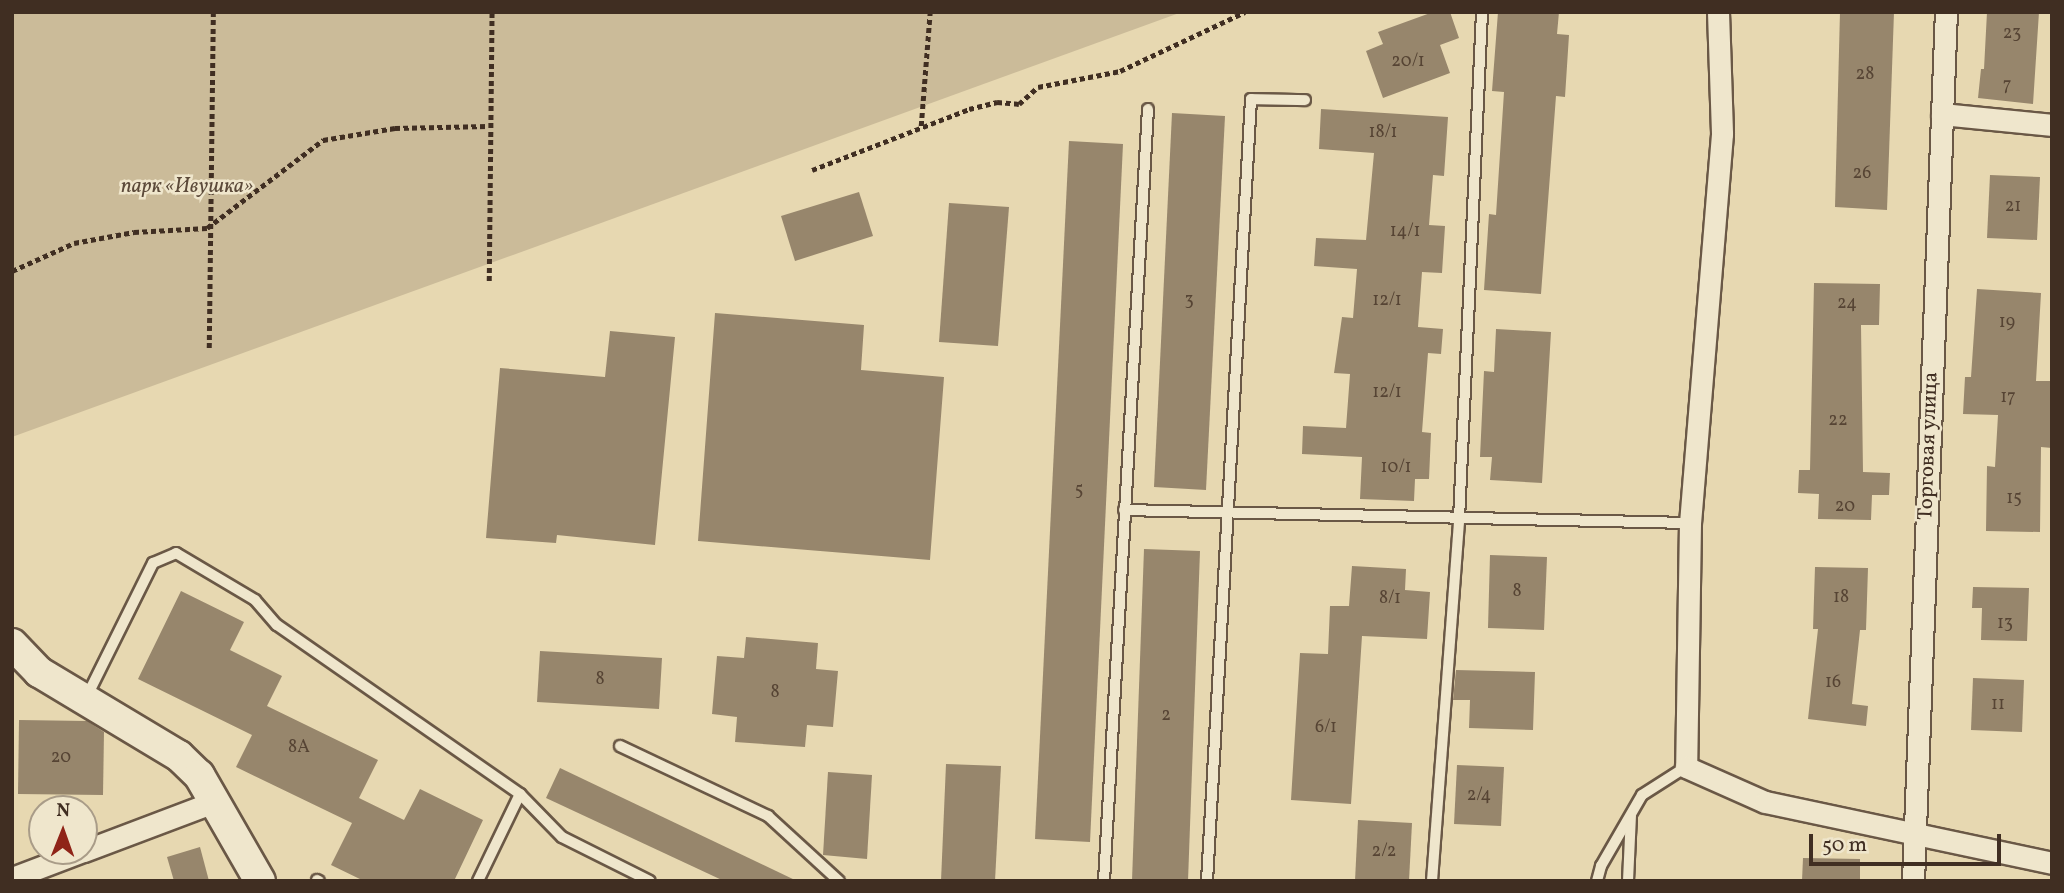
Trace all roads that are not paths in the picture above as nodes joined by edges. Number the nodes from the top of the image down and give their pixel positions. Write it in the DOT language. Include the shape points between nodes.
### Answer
graph roads {
  1 [pos="1482,12"];
  2 [pos="1717,12"];
  3 [pos="1946,12"];
  4 [pos="1305,100"];
  5 [pos="1148,109"];
  6 [pos="1942,114"];
  7 [pos="2052,125"];
  8 [pos="1124,510"];
  9 [pos="1230,512"];
  10 [pos="1459,519"];
  11 [pos="1690,523"];
  12 [pos="12,644"];
  13 [pos="85,699"];
  14 [pos="620,746"];
  15 [pos="1686,767"];
  16 [pos="520,794"];
  17 [pos="214,802"];
  18 [pos="1631,814"];
  19 [pos="1913,834"];
  20 [pos="98,845"];
  21 [pos="2052,863"];
  22 [pos="51,865"];
  23 [pos="23,877"];
  24 [pos="260,881"];
  25 [pos="478,881"];
  26 [pos="650,881"];
  27 [pos="839,881"];
  28 [pos="1104,881"];
  29 [pos="1207,881"];
  30 [pos="1432,881"];
  31 [pos="1597,881"];
  32 [pos="1628,881"];
  33 [pos="1913,881"];
  1 -- 10 [label="lane"];
  2 -- 11 [label="street" via="1722,134"];
  3 -- 6 [label="street, Торговая улица"];
  4 -- 9 [label="lane" via="1251,99"];
  5 -- 8 [label="lane"];
  6 -- 7 [label="street"];
  6 -- 19 [label="street, Торговая улица"];
  8 -- 9 [label="lane"];
  8 -- 28 [label="lane"];
  9 -- 10 [label="lane"];
  9 -- 29 [label="lane"];
  10 -- 11 [label="lane"];
  10 -- 30 [label="lane"];
  11 -- 15 [label="street"];
  12 -- 13 [label="street" via="38,672"];
  13 -- 16 [label="lane" via="153,563 176,554 255,600 277,625"];
  13 -- 17 [label="street" via="179,756 199,775"];
  14 -- 27 [label="lane" via="768,816"];
  15 -- 18 [label="lane" via="1642,795"];
  15 -- 19 [label="street" via="1765,802"];
  16 -- 25 [label="lane"];
  16 -- 26 [label="lane" via="562,837"];
  17 -- 20 [label="street"];
  17 -- 24 [label="street"];
  18 -- 31 [label="lane"];
  18 -- 32 [label="lane"];
  19 -- 21 [label="street"];
  19 -- 33 [label="street, Торговая улица"];
  22 -- 23 [label="street"];
}
